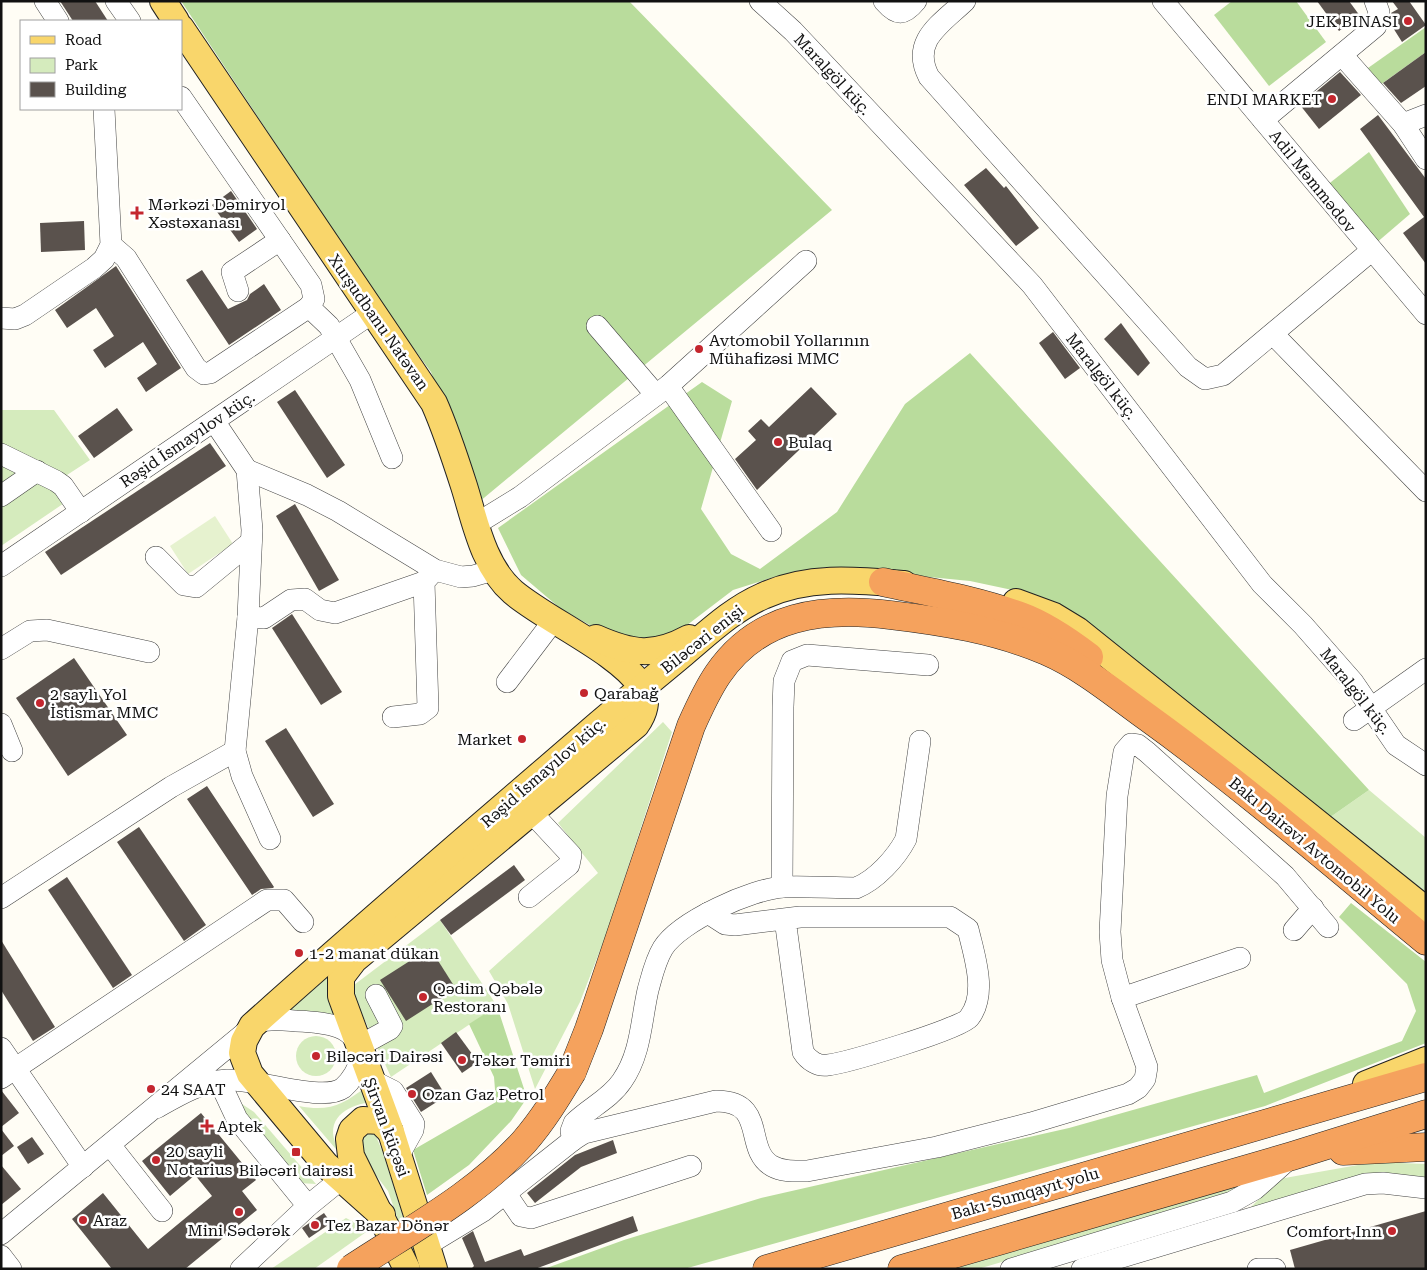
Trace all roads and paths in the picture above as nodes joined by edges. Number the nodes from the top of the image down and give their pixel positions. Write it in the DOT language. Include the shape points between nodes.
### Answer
graph roads {
  1 [pos="45,1"];
  2 [pos="116,1"];
  3 [pos="163,1"];
  4 [pos="760,1"];
  5 [pos="884,1"];
  6 [pos="916,1"];
  7 [pos="965,1"];
  8 [pos="1163,1"];
  9 [pos="1375,1"];
  10 [pos="57,20"];
  11 [pos="129,20"];
  12 [pos="175,20"];
  13 [pos="182,29"];
  14 [pos="1342,55"];
  15 [pos="182,98"];
  16 [pos="104,110"];
  17 [pos="1426,115"];
  18 [pos="1264,120"];
  19 [pos="1403,124"];
  20 [pos="1426,159"];
  21 [pos="280,240"];
  22 [pos="111,246"];
  23 [pos="1371,251"];
  24 [pos="806,261"];
  25 [pos="238,292"];
  26 [pos="309,307"];
  27 [pos="372,313"];
  28 [pos="1426,314"];
  29 [pos="1,318"];
  30 [pos="597,326"];
  31 [pos="1272,334"];
  32 [pos="335,337"];
  33 [pos="662,390"];
  34 [pos="214,420"];
  35 [pos="1,454"];
  36 [pos="392,458"];
  37 [pos="36,470"];
  38 [pos="247,470"];
  39 [pos="1426,491"];
  40 [pos="1,496"];
  41 [pos="81,512"];
  42 [pos="476,524"];
  43 [pos="771,531"];
  44 [pos="251,542"];
  45 [pos="156,557"];
  46 [pos="1,566"];
  47 [pos="494,570"];
  48 [pos="429,576"];
  49 [pos="883,582"];
  50 [pos="248,617"];
  51 [pos="725,618"];
  52 [pos="554,620"];
  53 [pos="1,649"];
  54 [pos="149,652"];
  55 [pos="928,665"];
  56 [pos="1426,669"];
  57 [pos="507,682"];
  58 [pos="641,687"];
  59 [pos="1362,714"];
  60 [pos="393,717"];
  61 [pos="606,718"];
  62 [pos="1,724"];
  63 [pos="920,741"];
  64 [pos="12,751"];
  65 [pos="235,751"];
  66 [pos="1204,758"];
  67 [pos="1424,762"];
  68 [pos="531,812"];
  69 [pos="270,839"];
  70 [pos="782,888"];
  71 [pos="529,897"];
  72 [pos="1,898"];
  73 [pos="1313,908"];
  74 [pos="1426,910"];
  75 [pos="708,912"];
  76 [pos="786,919"];
  77 [pos="304,922"];
  78 [pos="1328,927"];
  79 [pos="1294,930"];
  80 [pos="1426,942"];
  81 [pos="1240,958"];
  82 [pos="354,960"];
  83 [pos="376,996"];
  84 [pos="1122,998"];
  85 [pos="252,1026"];
  86 [pos="359,1046"];
  87 [pos="1,1048"];
  88 [pos="1426,1060"];
  89 [pos="8,1072"];
  90 [pos="1426,1077"];
  91 [pos="213,1081"];
  92 [pos="256,1082"];
  93 [pos="156,1108"];
  94 [pos="1426,1114"];
  95 [pos="1284,1118"];
  96 [pos="573,1140"];
  97 [pos="395,1143"];
  98 [pos="110,1145"];
  99 [pos="1426,1147"];
  100 [pos="1292,1156"];
  101 [pos="691,1166"];
  102 [pos="83,1167"];
  103 [pos="340,1180"];
  104 [pos="1426,1188"];
  105 [pos="506,1194"];
  106 [pos="308,1206"];
  107 [pos="162,1211"];
  108 [pos="382,1215"];
  109 [pos="1,1234"];
  110 [pos="1,1256"];
  111 [pos="430,1257"];
  112 [pos="1056,1263"];
  113 [pos="10,1269"];
  114 [pos="241,1269"];
  115 [pos="351,1269"];
  116 [pos="407,1269"];
  117 [pos="767,1269"];
  118 [pos="902,1269"];
  119 [pos="1011,1269"];
  120 [pos="1082,1269"];
  121 [pos="1258,1269"];
  122 [pos="1276,1269"];
  1 -- 10 [label="street"];
  2 -- 11 [label="street"];
  3 -- 12 [label="main road"];
  4 -- 59 [label="street, Maralgöl küç." via="793,31 1032,285 1262,584 1352,682"];
  5 -- 6 [label="street" via="893,11 901,12 908,11"];
  7 -- 31 [label="street" via="926,41 922,52 923,66 929,77 1188,367 1206,380 1223,375"];
  8 -- 18 [label="street, Adil Məmmədov"];
  9 -- 14 [label="street" via="1379,12 1376,26"];
  13 -- 27 [label="main road, Xurşudbanu Natəvan"];
  14 -- 18 [label="street"];
  14 -- 19 [label="street"];
  15 -- 21 [label="street"];
  16 -- 22 [label="street"];
  17 -- 19 [label="street"];
  18 -- 23 [label="street, Adil Məmmədov"];
  19 -- 20 [label="street"];
  21 -- 25 [label="street" via="232,272"];
  21 -- 26 [label="street" via="311,285 314,299"];
  22 -- 26 [label="street" via="126,258 196,368 204,374 210,374"];
  22 -- 29 [label="street" via="94,268 26,315 14,319"];
  23 -- 28 [label="street, Adil Məmmədov"];
  23 -- 31 [label="street"];
  24 -- 33 [label="street"];
  26 -- 32 [label="street" via="329,326"];
  27 -- 32 [label="street, Rəşid İsmayılov küç."];
  27 -- 42 [label="main road, Xurşudbanu Natəvan" via="434,403"];
  30 -- 33 [label="street"];
  31 -- 39 [label="street"];
  32 -- 34 [label="street, Rəşid İsmayılov küç."];
  32 -- 36 [label="street" via="360,380"];
  33 -- 42 [label="street" via="520,497"];
  33 -- 43 [label="street"];
  34 -- 38 [label="street"];
  34 -- 41 [label="street, Rəşid İsmayılov küç."];
  35 -- 37 [label="street"];
  37 -- 40 [label="street"];
  37 -- 41 [label="street" via="63,486"];
  38 -- 44 [label="street"];
  38 -- 48 [label="street" via="338,511"];
  41 -- 46 [label="street, Rəşid İsmayılov küç."];
  42 -- 47 [label="main road, Xurşudbanu Natəvan"];
  44 -- 45 [label="street" via="196,588 184,585"];
  44 -- 50 [label="street"];
  47 -- 48 [label="street" via="473,576"];
  47 -- 52 [label="main road, Xurşudbanu Natəvan" via="512,591"];
  48 -- 50 [label="street" via="335,613 320,610 306,599 291,600 264,618"];
  48 -- 60 [label="street" via="428,708 420,714"];
  49 -- 51 [label="main road, Biləcəri enişi" via="812,581 763,596"];
  49 -- 66 [label="highway" via="951,597 1039,624 1093,660"];
  49 -- 74 [label="main road, Biləcəri enişi" via="974,591 1008,599 1054,616 1105,652"];
  50 -- 65 [label="street"];
  51 -- 52 [label="main road" via="671,648 650,653 610,645"];
  51 -- 58 [label="main road, Biləcəri enişi"];
  52 -- 57 [label="street"];
  52 -- 58 [label="main road" via="611,658"];
  52 -- 61 [label="main road" via="610,679 616,695"];
  53 -- 54 [label="street" via="30,631 47,630"];
  55 -- 70 [label="street" via="807,655 792,661 784,681"];
  56 -- 59 [label="street"];
  58 -- 61 [label="main road, Rəşid İsmayılov küç."];
  58 -- 68 [label="main road, Rəşid İsmayılov küç." via="645,707 636,725"];
  59 -- 67 [label="street, Maralgöl küç." via="1396,745"];
  61 -- 85 [label="main road, Rəşid İsmayılov küç."];
  62 -- 64 [label="street"];
  63 -- 70 [label="street" via="906,839 899,852 865,884 856,888"];
  65 -- 69 [label="street" via="242,776"];
  65 -- 72 [label="street" via="171,787"];
  66 -- 80 [label="highway, Bakı Dairəvi Avtomobil Yolu"];
  66 -- 115 [label="highway, bridge" via="1079,669 1013,638 975,629 854,611 804,616 755,638 718,673 691,726 572,1072 538,1124 506,1160 450,1204"];
  68 -- 71 [label="street" via="571,860"];
  68 -- 82 [label="main road, Rəşid İsmayılov küç."];
  70 -- 75 [label="street" via="758,893"];
  73 -- 78 [label="street"];
  73 -- 79 [label="street"];
  73 -- 84 [label="street" via="1285,876 1162,765 1138,745 1131,744 1124,752 1117,796 1110,932 1112,960"];
  75 -- 76 [label="street" via="725,924 735,925"];
  75 -- 96 [label="street" via="681,929 664,946 656,962 631,1066 613,1093 574,1123 571,1131"];
  76 -- 76 [label="street" via="950,917 968,929 978,970 977,1000 968,1018 939,1034 827,1066 807,1059 803,1052"];
  77 -- 89 [label="street" via="284,900 267,900"];
  81 -- 84 [label="street"];
  82 -- 86 [label="main road, Şirvan küçəsi" via="341,977 340,991"];
  83 -- 86 [label="street" via="392,1026"];
  84 -- 96 [label="street" via="1147,1067 1145,1079 1138,1088 1128,1094 1031,1123 937,1148 807,1171 787,1171 771,1165 762,1156 748,1115 740,1105 716,1100 597,1130"];
  85 -- 86 [label="street" via="270,1020 324,1023 342,1028"];
  85 -- 92 [label="main road" via="242,1054"];
  85 -- 93 [label="street"];
  86 -- 92 [label="street" via="358,1066 350,1081 338,1091 309,1092"];
  86 -- 97 [label="main road, Şirvan küçəsi"];
  87 -- 89 [label="street"];
  88 -- 95 [label="main road"];
  89 -- 102 [label="street"];
  90 -- 95 [label="highway, Bakı-Sumqayıt yolu"];
  91 -- 92 [label="street"];
  91 -- 93 [label="street" via="191,1088"];
  91 -- 106 [label="street" via="223,1089 238,1119"];
  92 -- 103 [label="main road"];
  93 -- 98 [label="street"];
  94 -- 100 [label="highway"];
  95 -- 117 [label="highway, Bakı-Sumqayıt yolu"];
  96 -- 105 [label="street"];
  97 -- 108 [label="main road" via="380,1121 363,1120 356,1124 349,1139 351,1156"];
  97 -- 111 [label="main road, Şirvan küçəsi"];
  98 -- 102 [label="street"];
  98 -- 107 [label="street"];
  99 -- 100 [label="highway"];
  100 -- 112 [label="street" via="1255,1188 1232,1202"];
  100 -- 118 [label="highway"];
  101 -- 105 [label="street" via="531,1218 520,1216"];
  102 -- 109 [label="street"];
  103 -- 106 [label="street"];
  103 -- 108 [label="main road"];
  104 -- 120 [label="street" via="1365,1184"];
  105 -- 111 [label="street"];
  106 -- 114 [label="street"];
  108 -- 116 [label="main road"];
  110 -- 113 [label="street"];
  112 -- 119 [label="street"];
  121 -- 122 [label="street"];
}
